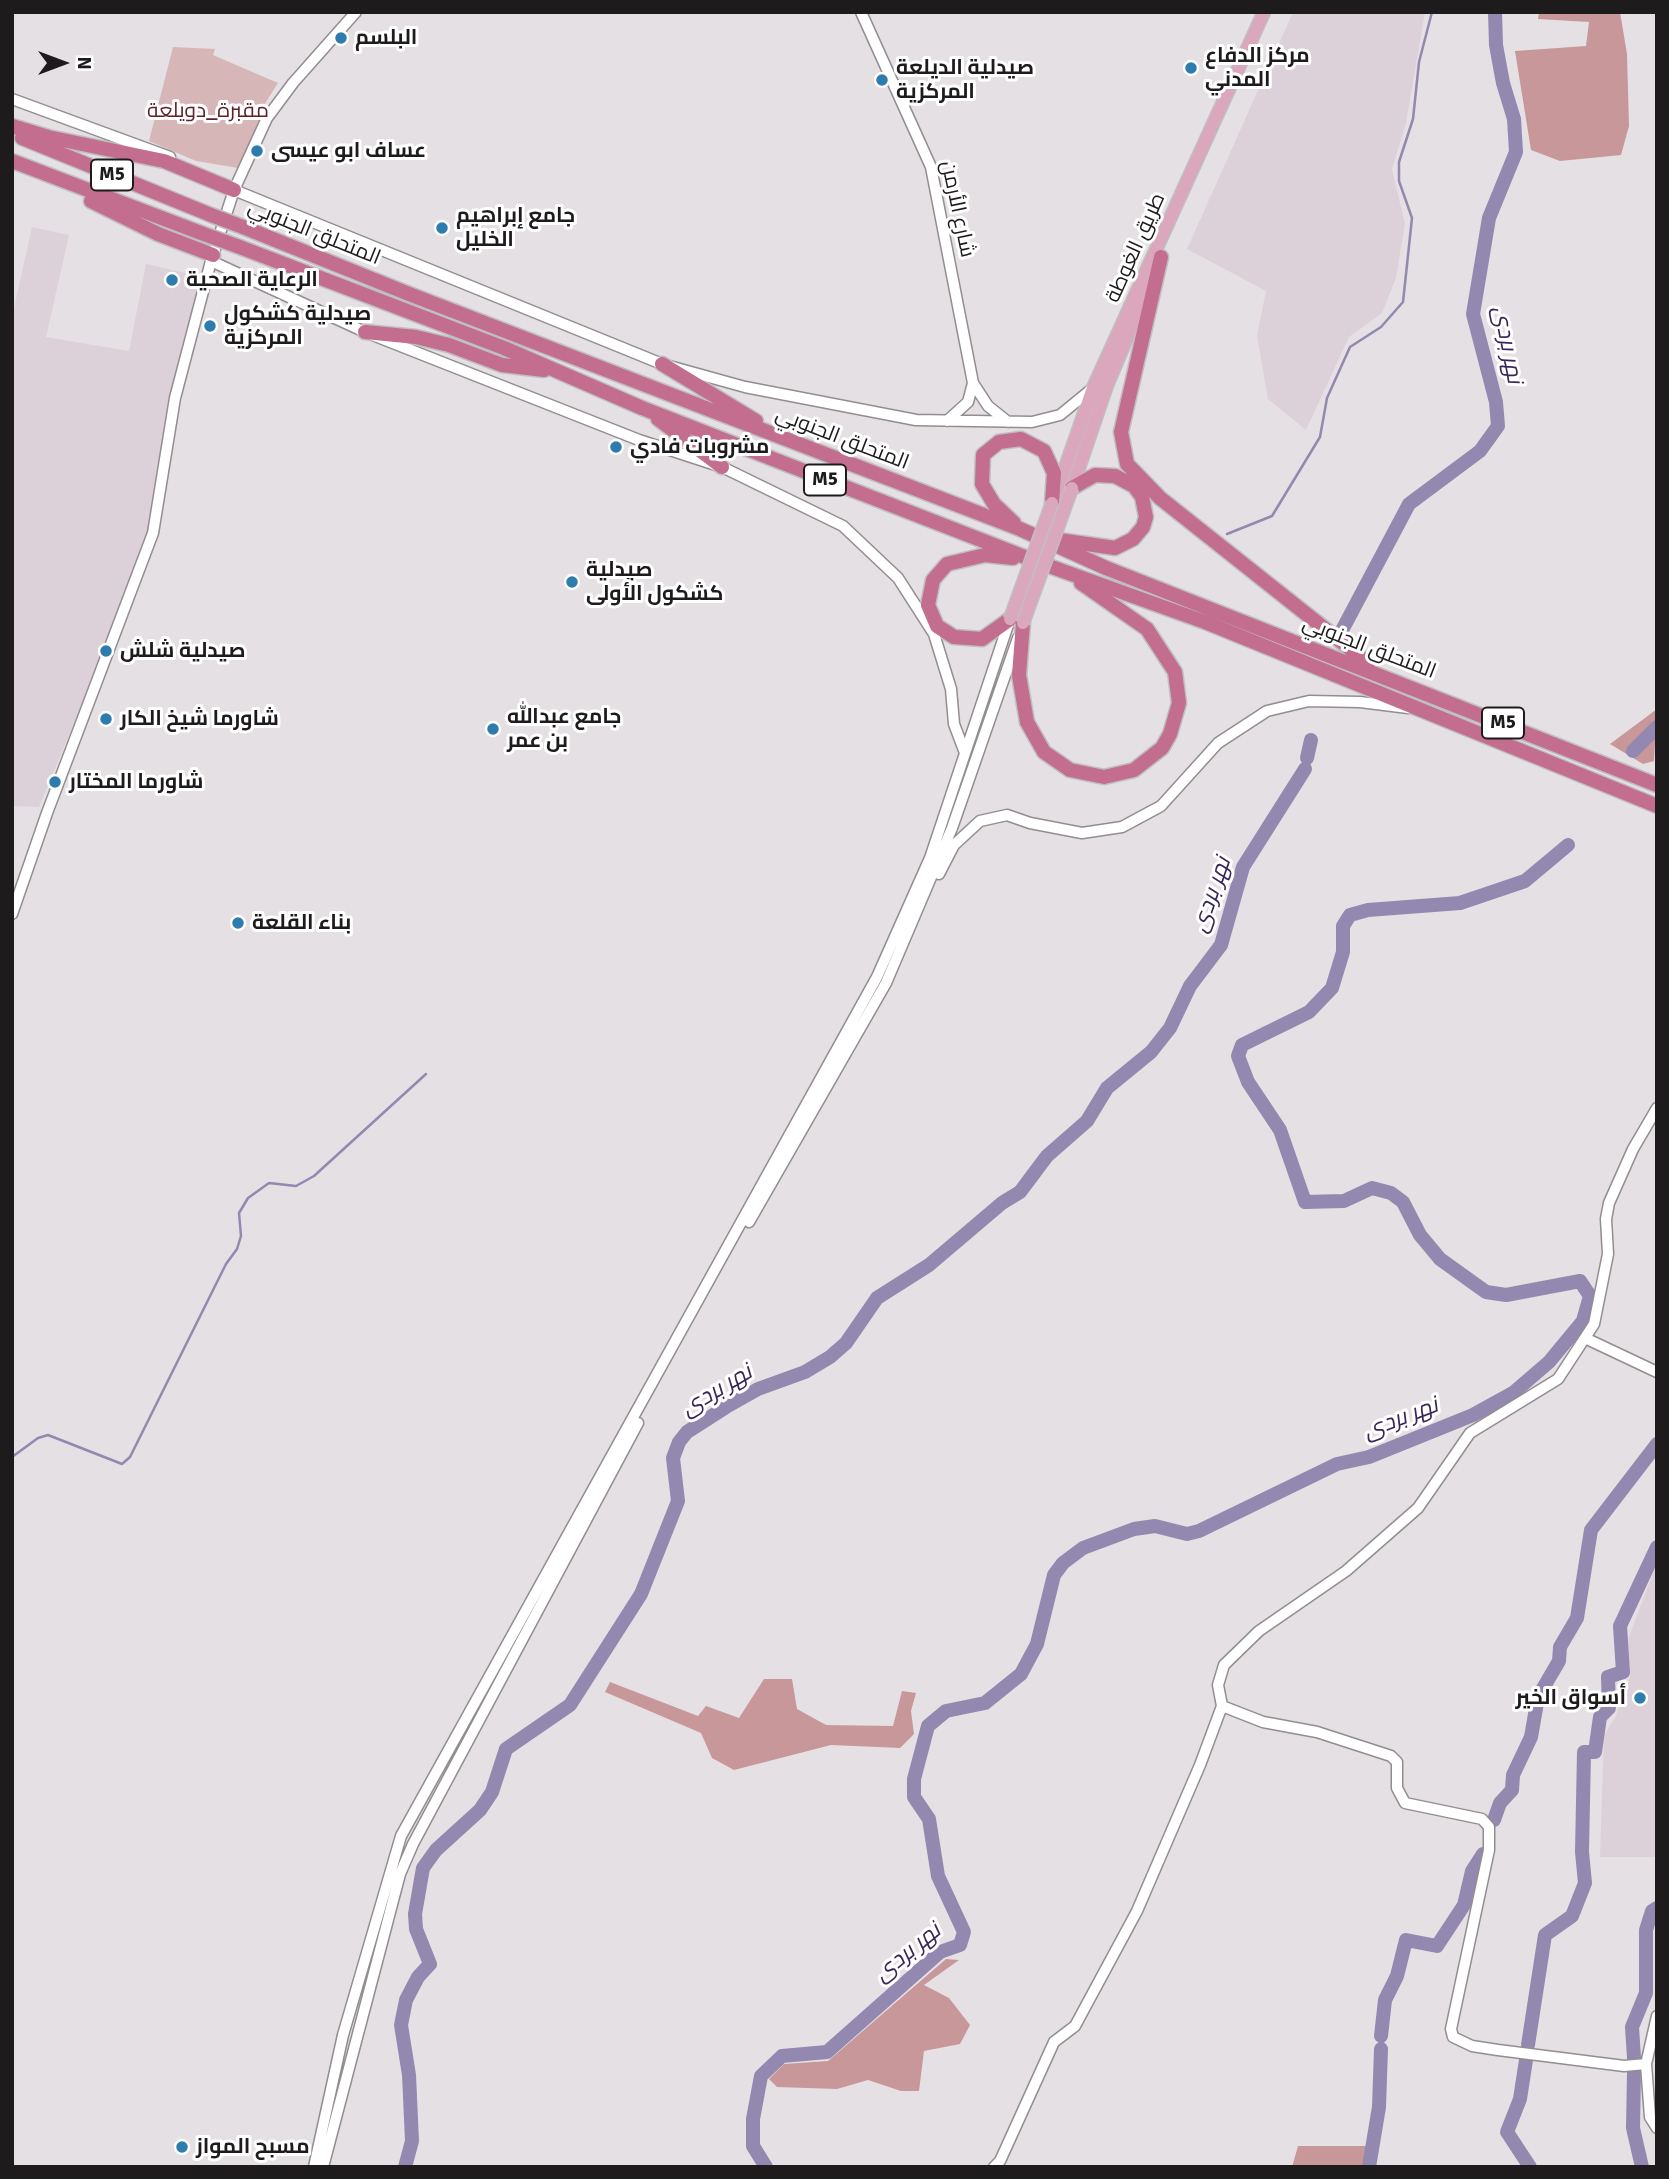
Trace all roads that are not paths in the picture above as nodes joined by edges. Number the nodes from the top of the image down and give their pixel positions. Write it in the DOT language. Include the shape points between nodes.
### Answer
graph roads {
  1 [pos="356,12"];
  2 [pos="861,12"];
  3 [pos="1264,12"];
  4 [pos="1273,12"];
  5 [pos="12,99"];
  6 [pos="12,126"];
  7 [pos="12,134"];
  8 [pos="165,158"];
  9 [pos="12,161"];
  10 [pos="31,170"];
  11 [pos="236,187"];
  12 [pos="1161,257"];
  13 [pos="212,258"];
  14 [pos="365,332"];
  15 [pos="662,364"];
  16 [pos="561,372"];
  17 [pos="973,383"];
  18 [pos="1093,388"];
  19 [pos="642,408"];
  20 [pos="947,421"];
  21 [pos="1009,422"];
  22 [pos="780,438"];
  23 [pos="722,467"];
  24 [pos="1072,488"];
  25 [pos="1052,503"];
  26 [pos="1020,529"];
  27 [pos="1040,538"];
  28 [pos="1035,561"];
  29 [pos="1060,569"];
  30 [pos="1017,621"];
  31 [pos="1409,686"];
  32 [pos="1415,709"];
  33 [pos="965,753"];
  34 [pos="1657,785"];
  35 [pos="1657,806"];
  36 [pos="929,883"];
  37 [pos="12,914"];
  38 [pos="1657,1108"];
  39 [pos="1587,1339"];
  40 [pos="1657,1372"];
  41 [pos="1222,1706"];
  42 [pos="1657,2016"];
  43 [pos="1646,2064"];
  44 [pos="1657,2128"];
  45 [pos="314,2167"];
  46 [pos="323,2167"];
  47 [pos="994,2167"];
  1 -- 11 [label="main road" via="267,118"];
  2 -- 17 [label="main road, شارع الأرمن" via="931,167"];
  3 -- 18 [label="main road, طريق الغوطة"];
  4 -- 12 [label="main road"];
  5 -- 8 [label="main road"];
  6 -- 8 [label="highway"];
  7 -- 22 [label="highway, المتحلق الجنوبي / M5, bridge"];
  8 -- 11 [label="highway"];
  9 -- 10 [label="highway, المتحلق الجنوبي / M5"];
  10 -- 13 [label="highway"];
  10 -- 16 [label="highway, المتحلق الجنوبي / M5, bridge"];
  11 -- 13 [label="main road"];
  11 -- 15 [label="main road" via="479,292"];
  12 -- 24 [label="main road" via="1107,385"];
  12 -- 31 [label="highway" via="1121,432 1127,464 1160,498 1350,652"];
  13 -- 14 [label="main road"];
  13 -- 37 [label="main road" via="175,398 153,533"];
  14 -- 16 [label="highway" via="449,345 502,365"];
  14 -- 23 [label="main road" via="639,440"];
  15 -- 20 [label="main road" via="745,387 916,420"];
  15 -- 22 [label="highway"];
  16 -- 19 [label="highway, المتحلق الجنوبي / M5"];
  17 -- 20 [label="main road" via="968,402"];
  17 -- 21 [label="main road, شارع الأرمن" via="988,405"];
  18 -- 21 [label="main road" via="1060,415"];
  18 -- 25 [label="main road, طريق الغوطة"];
  19 -- 23 [label="highway"];
  19 -- 28 [label="highway, المتحلق الجنوبي / M5"];
  20 -- 21 [label="main road"];
  22 -- 26 [label="highway, المتحلق الجنوبي / M5"];
  23 -- 33 [label="main road" via="842,526 898,578 934,635"];
  24 -- 27 [label="highway" via="1095,475 1115,476 1134,486 1142,497 1143,527 1127,544 1115,548"];
  24 -- 30 [label="main road, bridge"];
  25 -- 26 [label="highway" via="1054,473 1044,450 1021,439 990,447 983,455 982,484 994,504"];
  25 -- 27 [label="main road, bridge"];
  26 -- 27 [label="highway, المتحلق الجنوبي / M5"];
  27 -- 30 [label="main road, bridge"];
  27 -- 31 [label="highway, المتحلق الجنوبي / M5"];
  28 -- 29 [label="highway, المتحلق الجنوبي / M5"];
  28 -- 30 [label="highway" via="985,555 965,558 947,564 933,580 928,605 937,626 954,637 982,639"];
  29 -- 30 [label="highway" via="1134,617 1153,635 1170,662 1179,703 1162,748 1134,770 1104,777 1070,770 1044,752 1027,722"];
  29 -- 32 [label="highway, المتحلق الجنوبي / M5" via="1205,622"];
  30 -- 33 [label="main road"];
  30 -- 36 [label="main road" via="952,828"];
  31 -- 34 [label="highway, المتحلق الجنوبي / M5"];
  32 -- 35 [label="highway, المتحلق الجنوبي / M5"];
  32 -- 36 [label="main road" via="1309,701 1267,711 1217,743 1161,806 1122,827 1082,833 1007,814 980,821 954,845 939,875"];
  33 -- 45 [label="main road" via="930,858 877,977 401,1836 343,2035"];
  36 -- 46 [label="main road" via="886,982 704,1299 413,1844 400,1874"];
  38 -- 39 [label="main road" via="1609,1203 1607,1265"];
  39 -- 40 [label="main road"];
  39 -- 41 [label="main road" via="1558,1379 1470,1433 1418,1508 1346,1571 1248,1641 1224,1665 1218,1685"];
  41 -- 43 [label="main road" via="1263,1722 1317,1732 1391,1756 1397,1762 1397,1788 1405,1803 1482,1819 1489,1827 1489,1850 1453,2037 1498,2050 1624,2066"];
  41 -- 47 [label="main road" via="1137,1911 1074,2026 1054,2042"];
  42 -- 43 [label="main road"];
  43 -- 44 [label="main road" via="1650,2118"];
}
